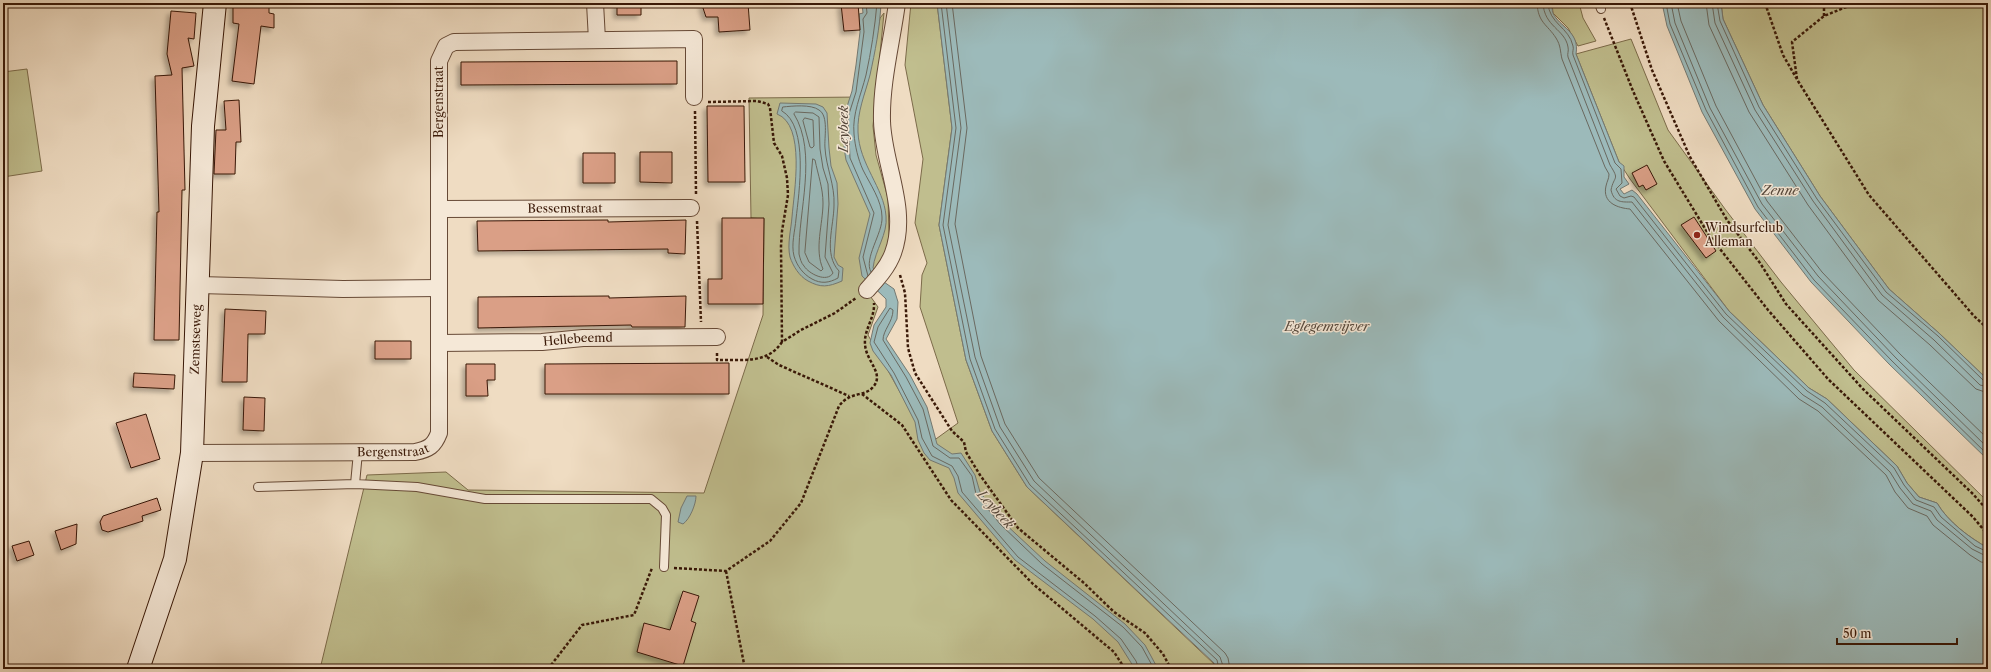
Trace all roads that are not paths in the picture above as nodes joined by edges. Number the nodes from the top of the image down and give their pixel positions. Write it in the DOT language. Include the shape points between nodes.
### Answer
graph roads {
  1 [pos="215,3"];
  2 [pos="595,3"];
  3 [pos="897,3"];
  4 [pos="597,40"];
  5 [pos="694,97"];
  6 [pos="691,208"];
  7 [pos="439,209"];
  8 [pos="199,285"];
  9 [pos="439,288"];
  10 [pos="867,290"];
  11 [pos="717,336"];
  12 [pos="439,343"];
  13 [pos="358,452"];
  14 [pos="192,453"];
  15 [pos="355,484"];
  16 [pos="258,487"];
  17 [pos="664,568"];
  18 [pos="138,669"];
  1 -- 8 [label="street, Zemstseweg" via="203,126"];
  2 -- 4 [label="street"];
  3 -- 10 [label="street" via="882,120 884,144 894,184 898,217 897,240 893,254 883,271"];
  4 -- 5 [label="street, Bergenstraat" via="694,39"];
  4 -- 7 [label="street, Bergenstraat" via="454,42 446,46 438,61"];
  6 -- 7 [label="street, Bessemstraat"];
  7 -- 9 [label="street, Bergenstraat"];
  8 -- 9 [label="street" via="344,289"];
  8 -- 14 [label="street, Zemstseweg"];
  9 -- 12 [label="street, Bergenstraat"];
  11 -- 12 [label="street, Hellebeemd"];
  12 -- 13 [label="street, Bergenstraat" via="439,433 436,443 427,450 415,452"];
  13 -- 14 [label="street, Bergenstraat"];
  13 -- 15 [label="lane"];
  14 -- 18 [label="street, Zemstseweg" via="175,559"];
  15 -- 16 [label="lane"];
  15 -- 17 [label="lane" via="417,487 480,499 651,499 666,515"];
}
